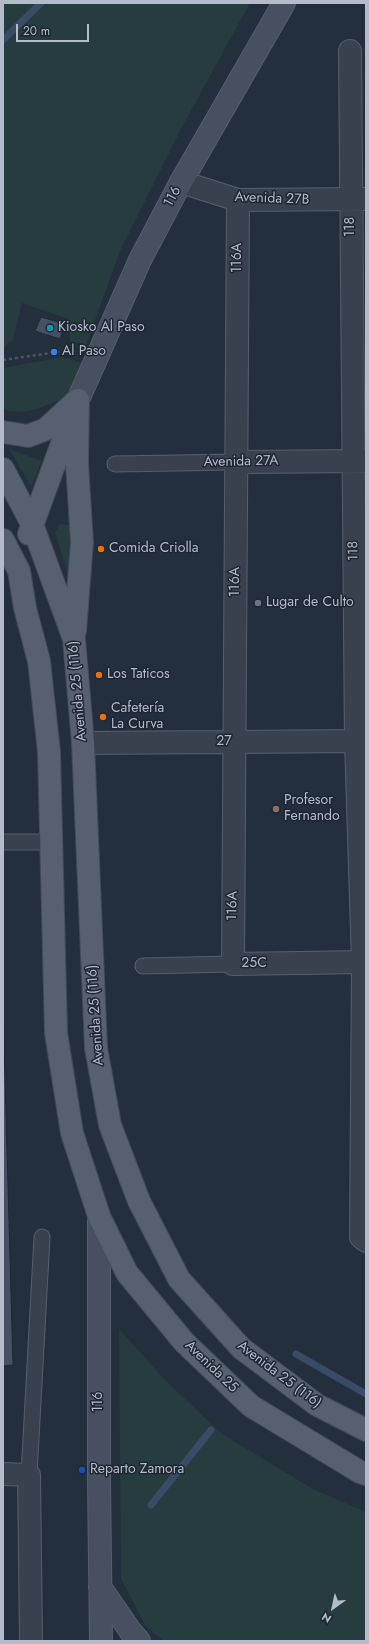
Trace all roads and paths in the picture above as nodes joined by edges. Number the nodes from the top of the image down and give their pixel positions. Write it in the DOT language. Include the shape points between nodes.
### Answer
graph roads {
  1 [pos="284,3"];
  2 [pos="350,51"];
  3 [pos="181,182"];
  4 [pos="238,200"];
  5 [pos="358,200"];
  6 [pos="97,356"];
  7 [pos="3,360"];
  8 [pos="78,400"];
  9 [pos="3,432"];
  10 [pos="360,461"];
  11 [pos="237,462"];
  12 [pos="115,464"];
  13 [pos="3,469"];
  14 [pos="41,502"];
  15 [pos="80,517"];
  16 [pos="32,524"];
  17 [pos="3,540"];
  18 [pos="18,571"];
  19 [pos="74,638"];
  20 [pos="361,741"];
  21 [pos="235,742"];
  22 [pos="83,743"];
  23 [pos="3,842"];
  24 [pos="51,842"];
  25 [pos="365,963"];
  26 [pos="233,964"];
  27 [pos="142,966"];
  28 [pos="99,1216"];
  29 [pos="42,1237"];
  30 [pos="366,1241"];
  31 [pos="366,1430"];
  32 [pos="3,1474"];
  33 [pos="366,1474"];
  34 [pos="29,1475"];
  35 [pos="100,1587"];
  36 [pos="31,1641"];
  37 [pos="101,1641"];
  38 [pos="139,1641"];
  1 -- 3 [label="main road, 116"];
  2 -- 5 [label="street, 118"];
  3 -- 4 [label="street, Avenida 27B"];
  3 -- 6 [label="main road, 116" via="140,260"];
  4 -- 5 [label="street, Avenida 27B"];
  4 -- 11 [label="street, 116A"];
  5 -- 10 [label="street, 118"];
  6 -- 7 [label="path" via="64,351"];
  6 -- 8 [label="main road, 116"];
  8 -- 9 [label="main road" via="46,429 28,436"];
  8 -- 14 [label="main road"];
  8 -- 15 [label="main road" via="77,464"];
  10 -- 11 [label="street, Avenida 27A"];
  10 -- 20 [label="street, 118"];
  11 -- 12 [label="lane, Avenida 27A"];
  11 -- 21 [label="street, 116A"];
  13 -- 16 [label="main road"];
  14 -- 15 [label="main road" via="52,496 65,498 73,504"];
  14 -- 16 [label="main road"];
  15 -- 19 [label="main road" via="82,542"];
  16 -- 18 [label="main road"];
  16 -- 19 [label="main road, Avenida 25 (116)"];
  17 -- 18 [label="main road"];
  18 -- 24 [label="main road" via="39,661 49,752"];
  19 -- 22 [label="main road, Avenida 25 (116)"];
  20 -- 21 [label="street, 27"];
  20 -- 25 [label="street, 118"];
  21 -- 22 [label="street, 27"];
  21 -- 26 [label="street, 116A"];
  22 -- 31 [label="main road, Avenida 25 (116)" via="96,1048 110,1126 139,1201 179,1279 241,1348 317,1406"];
  23 -- 24 [label="lane"];
  24 -- 28 [label="main road" via="56,1033 72,1133"];
  25 -- 26 [label="street, 25C"];
  25 -- 30 [label="street, 118" via="361,1237"];
  26 -- 27 [label="lane, 25C"];
  28 -- 33 [label="main road, Avenida 25" via="127,1273 184,1342 251,1406"];
  28 -- 35 [label="main road, 116"];
  29 -- 34 [label="lane"];
  32 -- 34 [label="street"];
  34 -- 36 [label="street"];
  35 -- 37 [label="main road, 116"];
  35 -- 38 [label="main road"];
}
